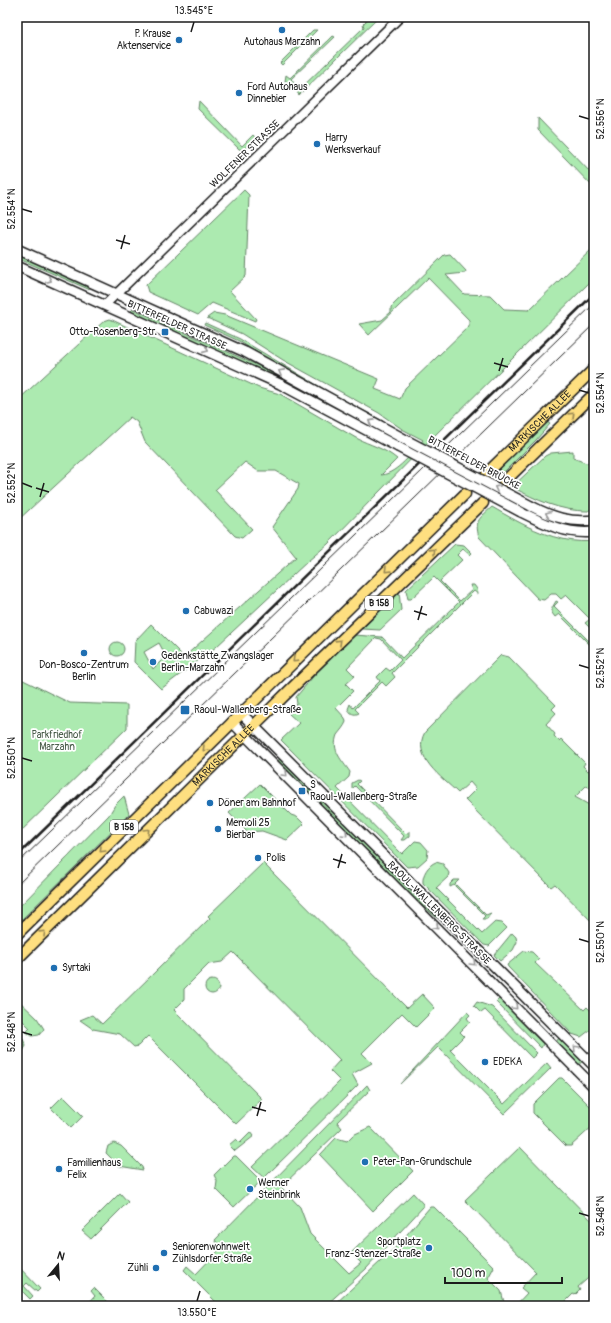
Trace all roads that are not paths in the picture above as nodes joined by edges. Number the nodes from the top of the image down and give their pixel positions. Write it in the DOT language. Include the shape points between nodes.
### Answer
graph roads {
  1 [pos="400,17"];
  2 [pos="17,249"];
  3 [pos="17,266"];
  4 [pos="116,294"];
  5 [pos="105,305"];
  6 [pos="594,369"];
  7 [pos="572,390"];
  8 [pos="315,391"];
  9 [pos="594,394"];
  10 [pos="585,403"];
  11 [pos="326,410"];
  12 [pos="406,440"];
  13 [pos="487,473"];
  14 [pos="504,482"];
  15 [pos="465,494"];
  16 [pos="483,503"];
  17 [pos="594,520"];
  18 [pos="594,532"];
  19 [pos="241,713"];
  20 [pos="232,722"];
  21 [pos="255,726"];
  22 [pos="245,735"];
  23 [pos="17,934"];
  24 [pos="17,959"];
  25 [pos="594,1066"];
  26 [pos="594,1087"];
  1 -- 4 [label="street, WOLFENER STRASSE"];
  2 -- 4 [label="main road, BITTERFELDER STRASSE"];
  3 -- 5 [label="main road, BITTERFELDER STRASSE, one-way"];
  4 -- 5 [label="street, WOLFENER STRASSE"];
  8 -- 4 [label="main road, BITTERFELDER STRASSE, one-way" via="244,352"];
  5 -- 11 [label="main road, BITTERFELDER STRASSE, one-way" via="280,384"];
  6 -- 7 [label="main road, MÄRKISCHE ALLEE"];
  7 -- 10 [label="main road"];
  7 -- 13 [label="main road, MÄRKISCHE ALLEE"];
  8 -- 11 [label="main road"];
  12 -- 8 [label="main road, BITTERFELDER STRASSE, one-way"];
  9 -- 10 [label="main road, MÄRKISCHE ALLEE"];
  14 -- 10 [label="main road, MÄRKISCHE ALLEE, one-way"];
  11 -- 18 [label="main road, BITTERFELDER STRASSE, bridge" via="544,524 576,533"];
  17 -- 12 [label="main road, BITTERFELDER BRÜCKE, one-way, bridge" via="565,520 550,515"];
  15 -- 19 [label="main road, MÄRKISCHE ALLEE / B 158, one-way"];
  21 -- 16 [label="main road, MÄRKISCHE ALLEE / B 158, one-way"];
  19 -- 20 [label="main road, MÄRKISCHE ALLEE / B 158"];
  19 -- 21 [label="main road, RAOUL-WALLENBERG-STRASSE"];
  20 -- 22 [label="main road, RAOUL-WALLENBERG-STRASSE"];
  20 -- 23 [label="main road, MÄRKISCHE ALLEE / B 158, one-way"];
  21 -- 22 [label="main road, MÄRKISCHE ALLEE / B 158"];
  25 -- 21 [label="main road, RAOUL-WALLENBERG-STRASSE, one-way"];
  24 -- 22 [label="main road, MÄRKISCHE ALLEE / B 158, one-way"];
  22 -- 26 [label="main road, RAOUL-WALLENBERG-STRASSE, one-way"];
}
